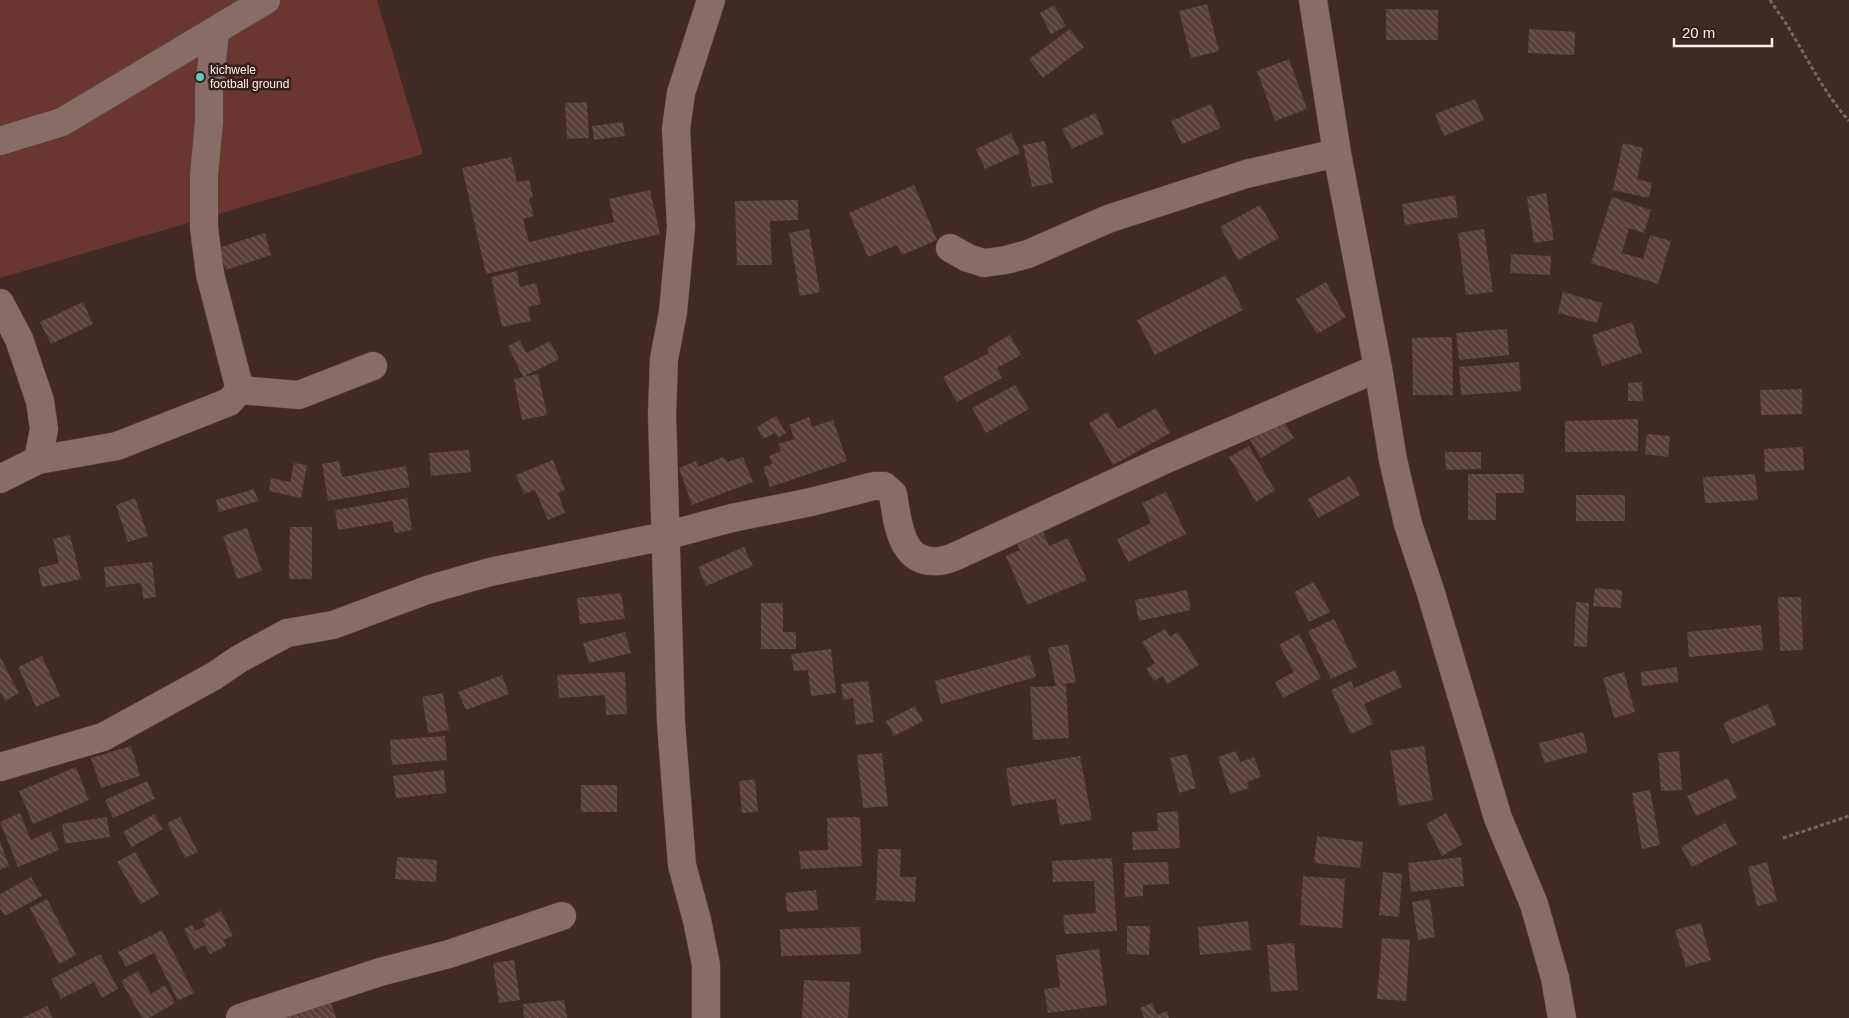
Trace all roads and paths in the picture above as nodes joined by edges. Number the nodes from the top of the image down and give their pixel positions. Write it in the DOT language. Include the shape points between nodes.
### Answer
graph roads {
  1 [pos="266,0"];
  2 [pos="711,0"];
  3 [pos="1313,0"];
  4 [pos="1770,0"];
  5 [pos="215,31"];
  6 [pos="1849,121"];
  7 [pos="0,141"];
  8 [pos="1337,153"];
  9 [pos="950,248"];
  10 [pos="0,303"];
  11 [pos="373,366"];
  12 [pos="1378,368"];
  13 [pos="240,390"];
  14 [pos="38,460"];
  15 [pos="0,479"];
  16 [pos="665,536"];
  17 [pos="0,766"];
  18 [pos="1849,816"];
  19 [pos="1783,838"];
  20 [pos="562,916"];
  21 [pos="240,1018"];
  22 [pos="706,1018"];
  23 [pos="1562,1018"];
  1 -- 5 [label="street"];
  2 -- 16 [label="street" via="681,93 676,130 682,227 664,368"];
  3 -- 8 [label="street"];
  4 -- 6 [label="path" via="1816,76"];
  5 -- 7 [label="street" via="62,122"];
  5 -- 13 [label="street" via="204,174 204,228 210,274"];
  8 -- 9 [label="street" via="1246,174 1108,219 1028,254 1006,260 984,263"];
  8 -- 12 [label="street"];
  10 -- 14 [label="street" via="19,339 40,401 44,429"];
  11 -- 13 [label="street" via="299,395"];
  12 -- 16 [label="street" via="1162,460 945,560 925,561 910,552 898,531 893,494 884,486 732,518"];
  12 -- 23 [label="street" via="1393,460 1408,524 1498,818 1534,904 1555,978"];
  13 -- 14 [label="street" via="229,402 117,446"];
  14 -- 15 [label="street"];
  16 -- 17 [label="street" via="490,572 427,590 333,625 287,633 103,737"];
  16 -- 22 [label="street" via="671,723 682,865 706,965"];
  18 -- 19 [label="path"];
  20 -- 21 [label="street"];
}
